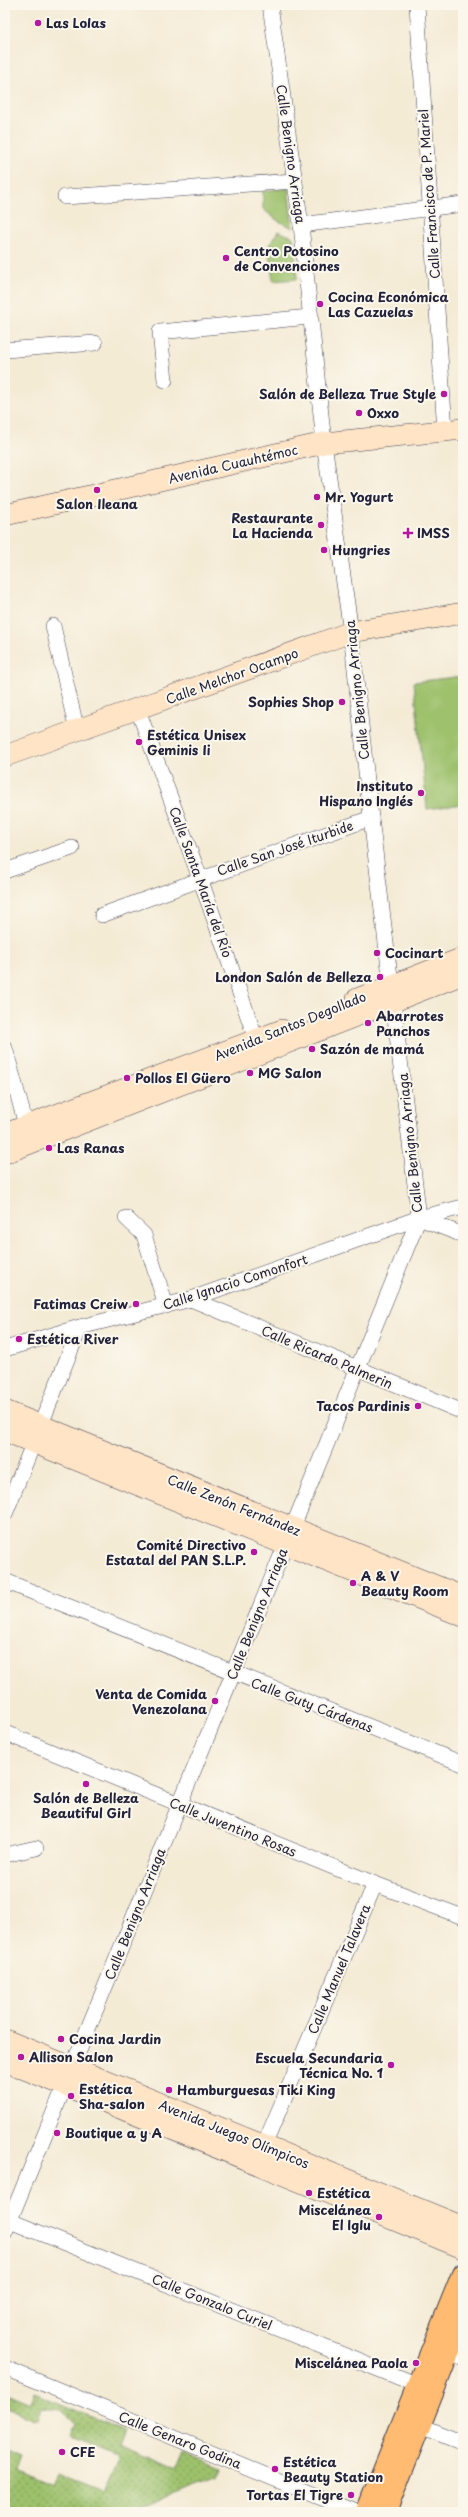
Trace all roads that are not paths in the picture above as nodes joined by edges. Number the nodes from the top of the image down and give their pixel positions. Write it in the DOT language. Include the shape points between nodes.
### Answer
graph roads {
  1 [pos="270,5"];
  2 [pos="417,5"];
  3 [pos="294,181"];
  4 [pos="64,197"];
  5 [pos="463,204"];
  6 [pos="430,208"];
  7 [pos="301,225"];
  8 [pos="309,317"];
  9 [pos="95,343"];
  10 [pos="5,350"];
  11 [pos="165,380"];
  12 [pos="454,430"];
  13 [pos="324,443"];
  14 [pos="5,515"];
  15 [pos="463,613"];
  16 [pos="53,626"];
  17 [pos="351,632"];
  18 [pos="138,710"];
  19 [pos="77,731"];
  20 [pos="5,756"];
  21 [pos="371,818"];
  22 [pos="72,848"];
  23 [pos="5,871"];
  24 [pos="200,878"];
  25 [pos="102,915"];
  26 [pos="463,958"];
  27 [pos="463,974"];
  28 [pos="392,993"];
  29 [pos="5,1048"];
  30 [pos="259,1048"];
  31 [pos="5,1134"];
  32 [pos="28,1135"];
  33 [pos="5,1154"];
  34 [pos="463,1207"];
  35 [pos="126,1218"];
  36 [pos="419,1218"];
  37 [pos="463,1235"];
  38 [pos="191,1299"];
  39 [pos="166,1306"];
  40 [pos="80,1327"];
  41 [pos="5,1349"];
  42 [pos="357,1370"];
  43 [pos="5,1412"];
  44 [pos="463,1412"];
  45 [pos="5,1431"];
  46 [pos="37,1435"];
  47 [pos="5,1514"];
  48 [pos="289,1535"];
  49 [pos="5,1581"];
  50 [pos="463,1596"];
  51 [pos="463,1616"];
  52 [pos="233,1674"];
  53 [pos="5,1734"];
  54 [pos="463,1764"];
  55 [pos="179,1805"];
  56 [pos="36,1848"];
  57 [pos="5,1855"];
  58 [pos="375,1884"];
  59 [pos="463,1917"];
  60 [pos="5,2040"];
  61 [pos="5,2061"];
  62 [pos="68,2076"];
  63 [pos="260,2155"];
  64 [pos="6,2224"];
  65 [pos="463,2227"];
  66 [pos="463,2248"];
  67 [pos="463,2274"];
  68 [pos="463,2315"];
  69 [pos="455,2354"];
  70 [pos="5,2368"];
  71 [pos="418,2385"];
  72 [pos="420,2426"];
  73 [pos="463,2444"];
  74 [pos="391,2510"];
  75 [pos="355,2512"];
  76 [pos="366,2512"];
  1 -- 3 [label="street, Calle Benigno Arriaga"];
  2 -- 6 [label="street, Calle Francisco de P. Mariel"];
  3 -- 4 [label="street"];
  3 -- 7 [label="street, Calle Benigno Arriaga"];
  5 -- 6 [label="street"];
  6 -- 7 [label="street"];
  6 -- 12 [label="street, Calle Francisco de P. Mariel"];
  7 -- 8 [label="street, Calle Benigno Arriaga"];
  8 -- 11 [label="street" via="160,332"];
  8 -- 13 [label="street, Calle Benigno Arriaga"];
  9 -- 10 [label="street"];
  12 -- 13 [label="street, Avenida Cuauhtémoc"];
  13 -- 14 [label="street, Avenida Cuauhtémoc"];
  13 -- 17 [label="street, Calle Benigno Arriaga"];
  15 -- 17 [label="street, Calle Melchor Ocampo"];
  16 -- 19 [label="street"];
  17 -- 18 [label="street, Calle Melchor Ocampo"];
  17 -- 21 [label="street, Calle Benigno Arriaga"];
  18 -- 19 [label="street, Calle Melchor Ocampo"];
  18 -- 24 [label="street, Calle Santa María del Río"];
  19 -- 20 [label="street, Calle Melchor Ocampo"];
  21 -- 24 [label="street, Calle San José Iturbide"];
  21 -- 28 [label="street, Calle Benigno Arriaga"];
  22 -- 23 [label="street"];
  24 -- 25 [label="street, Calle San José Iturbide"];
  24 -- 30 [label="street, Calle Santa María del Río"];
  26 -- 28 [label="street, Avenida Santos Degollado"];
  27 -- 28 [label="street, Avenida Santos Degollado"];
  28 -- 30 [label="street, Avenida Santos Degollado"];
  28 -- 36 [label="street, Calle Benigno Arriaga"];
  29 -- 32 [label="street"];
  30 -- 32 [label="street, Avenida Santos Degollado"];
  31 -- 32 [label="street, Avenida Santos Degollado"];
  32 -- 33 [label="street, Avenida Santos Degollado"];
  34 -- 36 [label="street, Calle Ignacio Comonfort"];
  35 -- 39 [label="street" via="144,1235"];
  36 -- 37 [label="street"];
  36 -- 38 [label="street, Calle Ignacio Comonfort"];
  36 -- 42 [label="street, Calle Benigno Arriaga"];
  38 -- 39 [label="street, Calle Ignacio Comonfort"];
  38 -- 42 [label="street, Calle Ricardo Palmerin"];
  39 -- 40 [label="street, Calle Ignacio Comonfort"];
  40 -- 41 [label="street, Calle Ignacio Comonfort"];
  40 -- 46 [label="street"];
  42 -- 44 [label="street, Calle Ricardo Palmerin"];
  42 -- 48 [label="street, Calle Benigno Arriaga"];
  43 -- 46 [label="street, Calle Zenón Fernández"];
  45 -- 46 [label="street, Calle Zenón Fernández"];
  46 -- 47 [label="street"];
  46 -- 48 [label="street, Calle Zenón Fernández"];
  48 -- 50 [label="street, Calle Zenón Fernández"];
  48 -- 51 [label="street, Calle Zenón Fernández"];
  48 -- 52 [label="street, Calle Benigno Arriaga"];
  49 -- 52 [label="street, Calle Guty Cárdenas"];
  52 -- 54 [label="street, Calle Guty Cárdenas"];
  52 -- 55 [label="street, Calle Benigno Arriaga"];
  53 -- 55 [label="street, Calle Juventino Rosas"];
  55 -- 58 [label="street, Calle Juventino Rosas"];
  55 -- 62 [label="street, Calle Benigno Arriaga"];
  56 -- 57 [label="street"];
  58 -- 59 [label="street, Calle Juventino Rosas"];
  58 -- 63 [label="street, Calle Manuel Talavera"];
  60 -- 62 [label="street, Avenida Juegos Olímpicos"];
  61 -- 62 [label="street, Avenida Juegos Olímpicos"];
  62 -- 63 [label="street, Avenida Juegos Olímpicos"];
  62 -- 64 [label="street, Calle Benigno Arriaga"];
  63 -- 65 [label="street, Avenida Juegos Olímpicos"];
  63 -- 66 [label="street, Avenida Juegos Olímpicos"];
  64 -- 71 [label="street, Calle Gonzalo Curiel"];
  67 -- 71 [label="main road"];
  68 -- 69 [label="main road"];
  69 -- 72 [label="main road"];
  70 -- 75 [label="street, Calle Genaro Godina"];
  71 -- 76 [label="main road"];
  72 -- 73 [label="street"];
  72 -- 74 [label="main road"];
}
